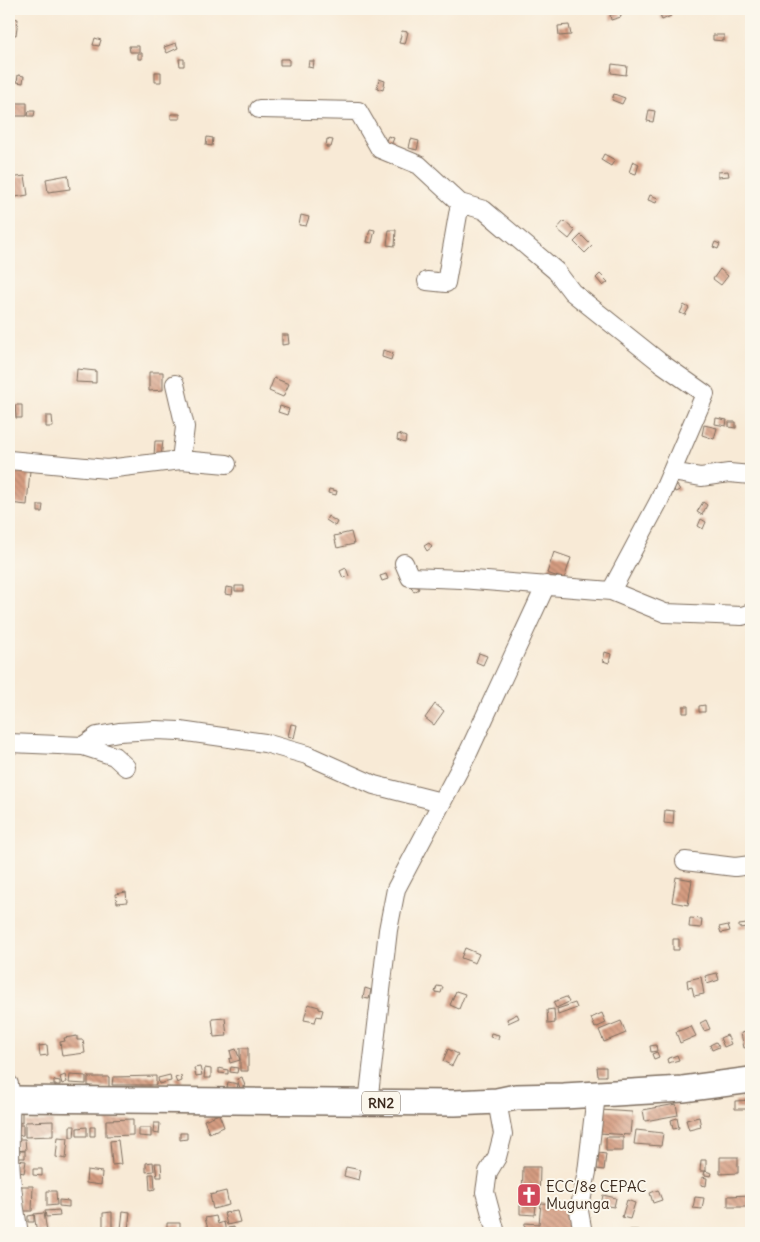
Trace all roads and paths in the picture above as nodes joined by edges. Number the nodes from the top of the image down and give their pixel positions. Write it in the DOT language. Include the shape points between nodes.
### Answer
graph roads {
  1 [pos="259,109"];
  2 [pos="460,203"];
  3 [pos="427,281"];
  4 [pos="175,384"];
  5 [pos="9,460"];
  6 [pos="181,460"];
  7 [pos="227,464"];
  8 [pos="672,472"];
  9 [pos="751,476"];
  10 [pos="404,563"];
  11 [pos="546,585"];
  12 [pos="611,591"];
  13 [pos="751,613"];
  14 [pos="9,744"];
  15 [pos="83,746"];
  16 [pos="126,767"];
  17 [pos="441,802"];
  18 [pos="685,861"];
  19 [pos="751,866"];
  20 [pos="751,1080"];
  21 [pos="596,1094"];
  22 [pos="9,1101"];
  23 [pos="498,1101"];
  24 [pos="368,1103"];
  25 [pos="19,1233"];
  26 [pos="496,1233"];
  27 [pos="583,1233"];
  1 -- 2 [label="street" via="358,111 380,149 419,166"];
  2 -- 3 [label="street" via="446,283"];
  2 -- 8 [label="street" via="484,210 556,271 578,298 661,364 705,394"];
  4 -- 6 [label="street" via="185,426"];
  5 -- 6 [label="street" via="106,470"];
  6 -- 7 [label="street"];
  8 -- 9 [label="street" via="701,477 730,473"];
  8 -- 12 [label="street"];
  10 -- 11 [label="street" via="410,577"];
  11 -- 12 [label="street"];
  11 -- 17 [label="street" via="469,751"];
  12 -- 13 [label="street" via="665,613 742,616"];
  14 -- 15 [label="street"];
  15 -- 16 [label="street" via="114,756"];
  15 -- 17 [label="street" via="97,736 155,730 265,743 307,755 374,785"];
  17 -- 24 [label="street" via="396,889 388,930"];
  18 -- 19 [label="street"];
  20 -- 21 [label="highway, RN2" via="683,1089"];
  21 -- 23 [label="highway, RN2" via="516,1097"];
  21 -- 27 [label="street" via="579,1211"];
  22 -- 24 [label="highway, RN2"];
  22 -- 25 [label="street" via="14,1208"];
  23 -- 24 [label="highway, RN2"];
  23 -- 26 [label="street" via="503,1134 497,1157 488,1172 485,1192"];
}
